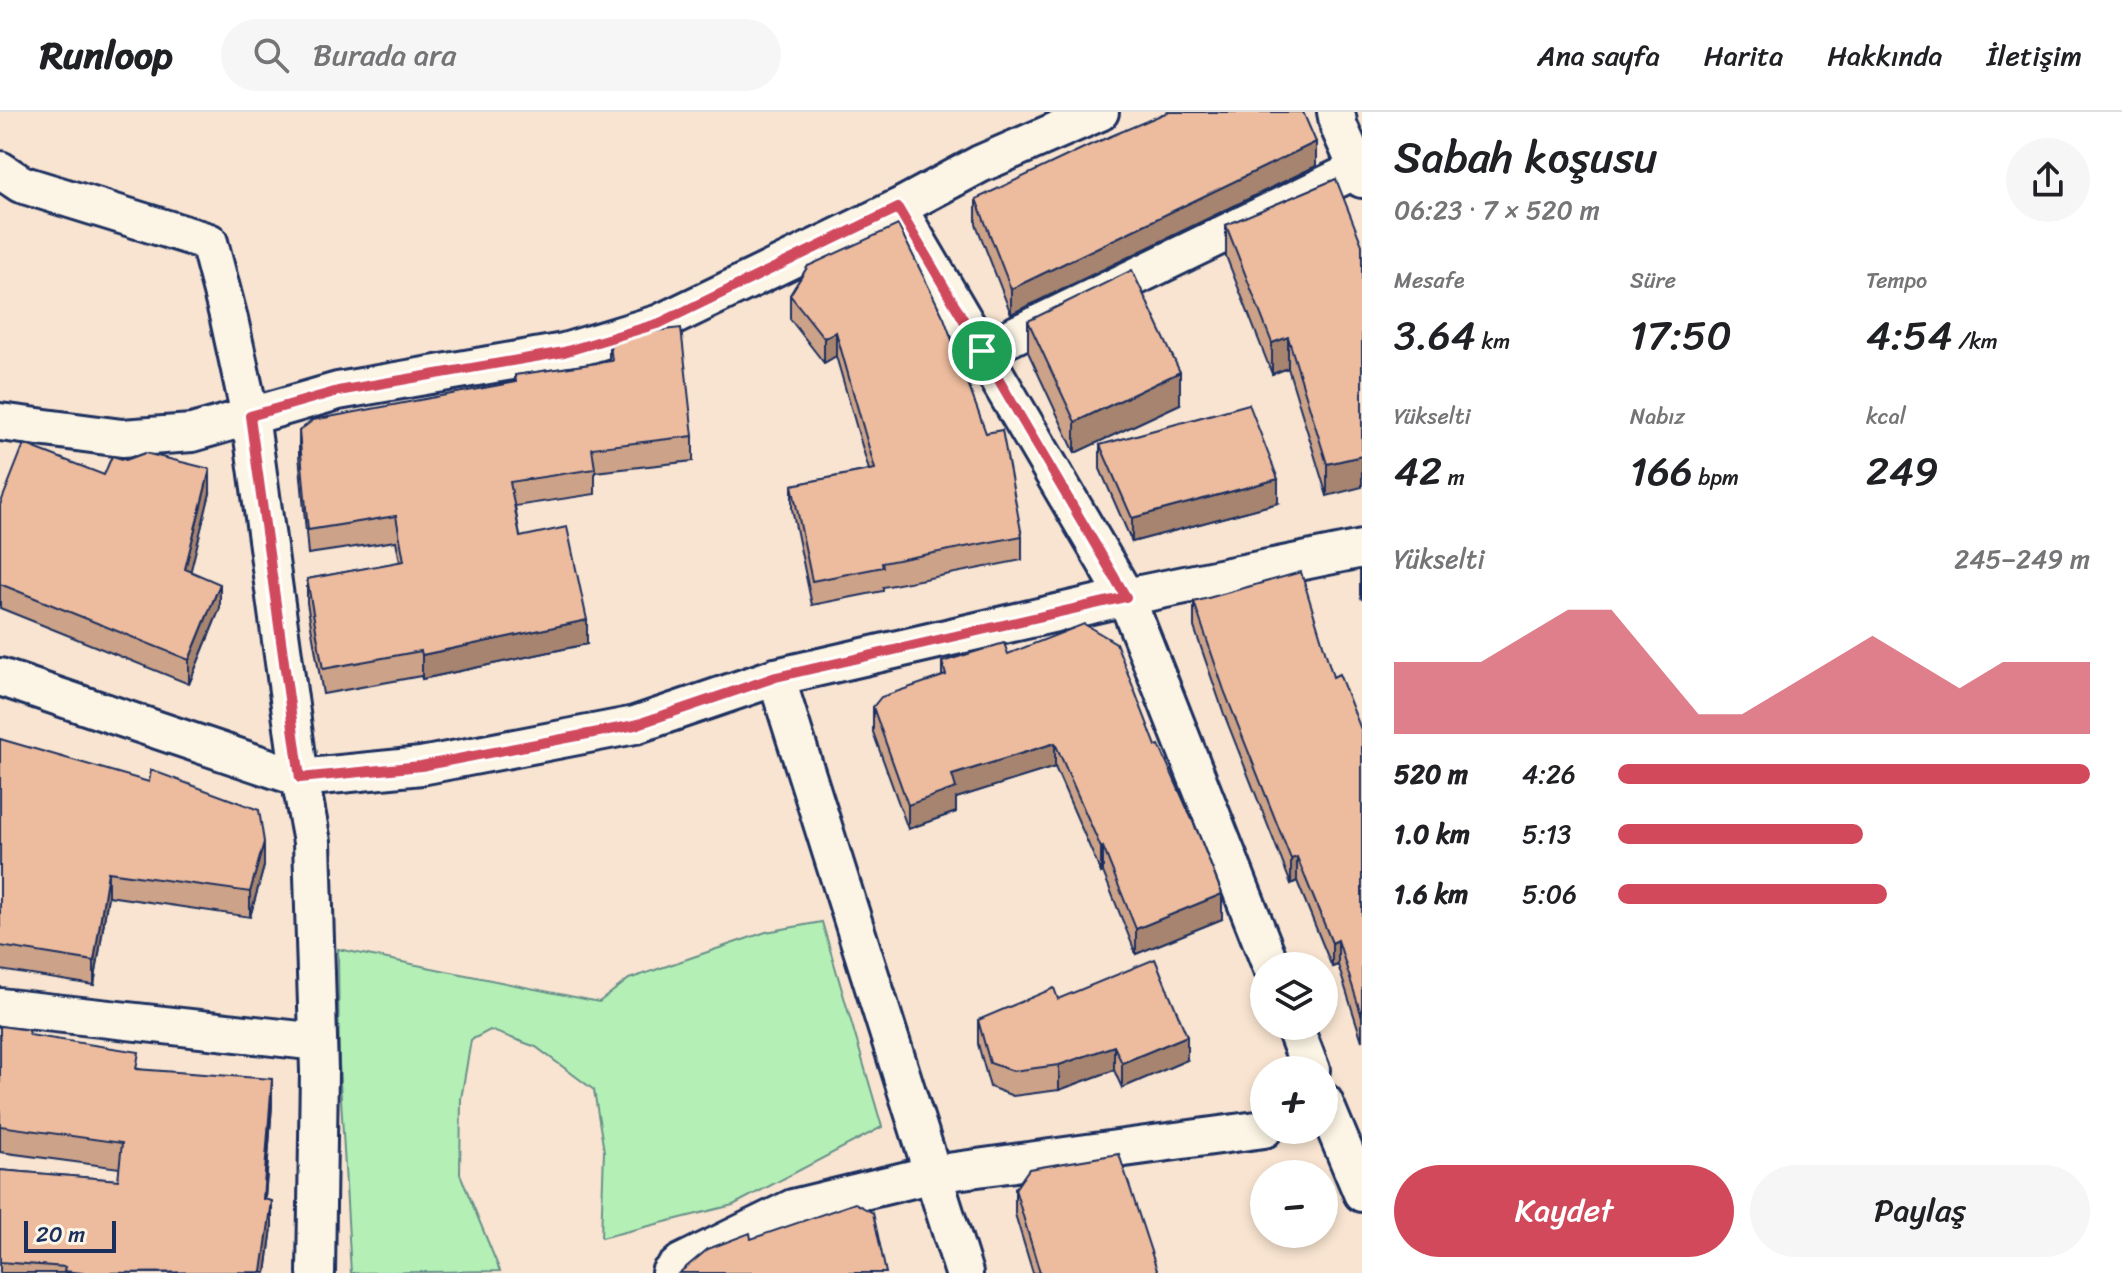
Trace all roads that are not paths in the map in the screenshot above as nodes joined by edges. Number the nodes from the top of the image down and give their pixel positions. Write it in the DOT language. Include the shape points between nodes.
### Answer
graph roads {
  1 [pos="1100,112"];
  2 [pos="1336,112"];
  3 [pos="1360,174"];
  4 [pos="7,177"];
  5 [pos="898,208"];
  6 [pos="982,351"];
  7 [pos="250,416"];
  8 [pos="0,422"];
  9 [pos="1362,549"];
  10 [pos="1126,597"];
  11 [pos="0,677"];
  12 [pos="776,677"];
  13 [pos="300,778"];
  14 [pos="1265,952"];
  15 [pos="0,1007"];
  16 [pos="318,1042"];
  17 [pos="1338,1123"];
  18 [pos="1250,1131"];
  19 [pos="933,1174"];
  20 [pos="1362,1193"];
  21 [pos="316,1273"];
  22 [pos="670,1273"];
  23 [pos="964,1273"];
  1 -- 5 [label="street" via="980,164"];
  2 -- 3 [label="street"];
  3 -- 6 [label="street"];
  4 -- 7 [label="street" via="209,242"];
  5 -- 6 [label="street"];
  5 -- 7 [label="street" via="660,323 564,352 338,391"];
  6 -- 10 [label="street"];
  7 -- 8 [label="street" via="192,433 122,438"];
  7 -- 13 [label="street"];
  9 -- 10 [label="street"];
  10 -- 12 [label="street"];
  10 -- 14 [label="street"];
  11 -- 13 [label="street"];
  12 -- 13 [label="street" via="635,725 421,766"];
  12 -- 19 [label="street"];
  13 -- 16 [label="street" via="312,842"];
  15 -- 16 [label="street"];
  16 -- 21 [label="street"];
  17 -- 20 [label="street"];
  18 -- 19 [label="street"];
  19 -- 22 [label="street" via="793,1208"];
  19 -- 23 [label="street"];
}
